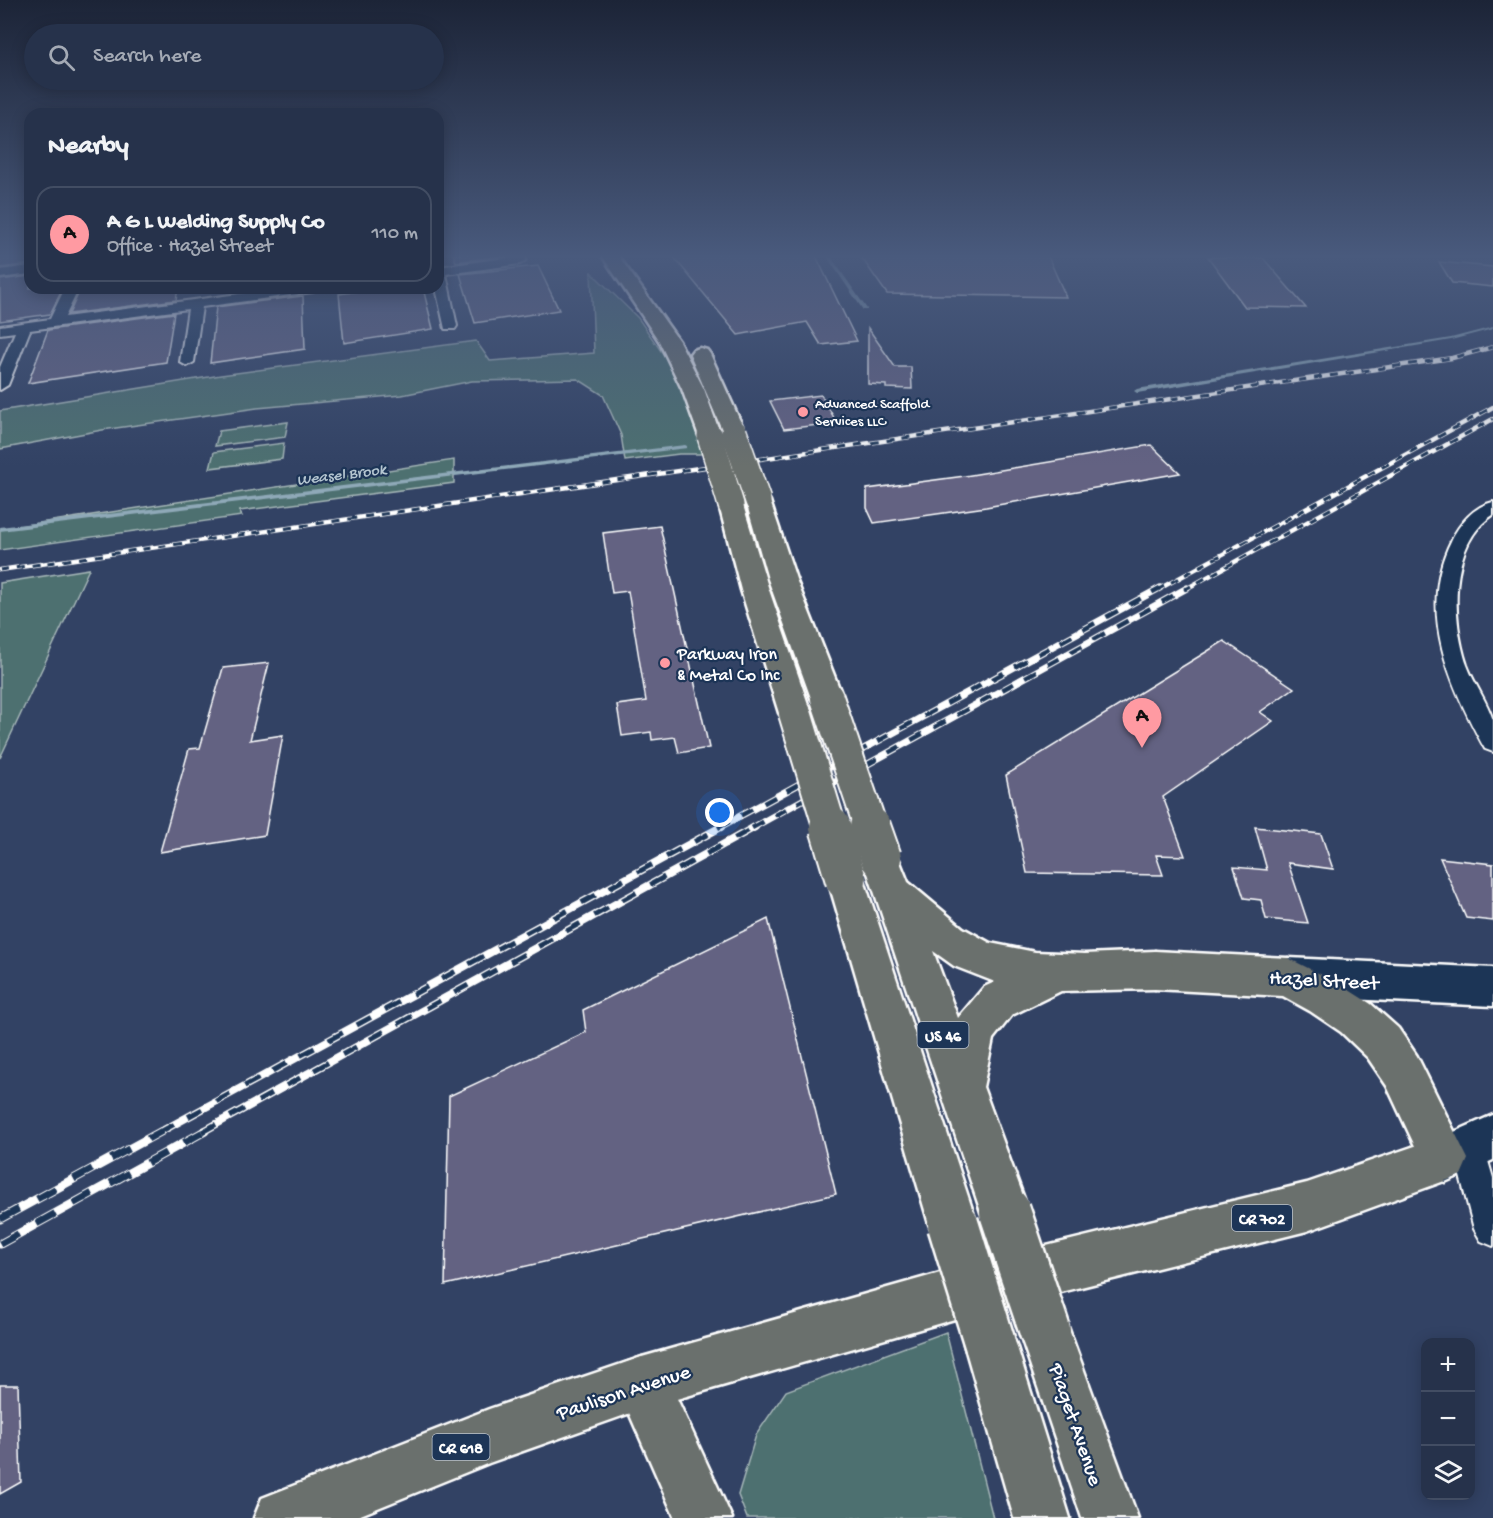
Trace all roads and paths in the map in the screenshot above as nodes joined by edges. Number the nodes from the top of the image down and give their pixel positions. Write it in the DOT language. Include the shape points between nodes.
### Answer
graph roads {
  1 [pos="41,325"];
  2 [pos="193,325"];
  3 [pos="656,325"];
  4 [pos="24,327"];
  5 [pos="0,330"];
  6 [pos="690,336"];
  7 [pos="187,362"];
  8 [pos="0,385"];
  9 [pos="745,503"];
  10 [pos="1493,507"];
  11 [pos="1493,743"];
  12 [pos="887,875"];
  13 [pos="1057,973"];
  14 [pos="1288,977"];
  15 [pos="1493,987"];
  16 [pos="961,1087"];
  17 [pos="1469,1149"];
  18 [pos="1493,1229"];
  19 [pos="972,1289"];
  20 [pos="642,1383"];
  21 [pos="1040,1514"];
  22 [pos="282,1518"];
  23 [pos="704,1518"];
  24 [pos="1110,1518"];
  1 -- 4 [label="street"];
  2 -- 7 [label="street"];
  3 -- 9 [label="main road, US 46, bridge" via="669,341 693,388 710,436"];
  4 -- 5 [label="street"];
  4 -- 8 [label="street"];
  6 -- 9 [label="main road, US 46, bridge" via="734,432"];
  9 -- 12 [label="main road, US 46, bridge" via="782,579"];
  9 -- 21 [label="main road, US 46, bridge" via="755,590"];
  10 -- 11 [label="street" via="1474,521 1458,547 1449,580 1446,614 1454,656"];
  12 -- 13 [label="main road" via="967,952 989,961"];
  12 -- 16 [label="main road, US 46"];
  13 -- 14 [label="main road, Hazel Street" via="1155,970"];
  13 -- 16 [label="main road" via="998,1001 974,1029"];
  14 -- 15 [label="street, Hazel Street"];
  14 -- 17 [label="main road" via="1356,1018 1383,1043"];
  16 -- 24 [label="main road, Piaget Avenue / US 46, bridge"];
  17 -- 18 [label="street" via="1486,1217"];
  17 -- 19 [label="main road, CR 702" via="1307,1207"];
  19 -- 20 [label="main road, Paulison Avenue / CR 618"];
  20 -- 22 [label="main road, Paulison Avenue / CR 618" via="489,1436"];
  20 -- 23 [label="main road"];
}
